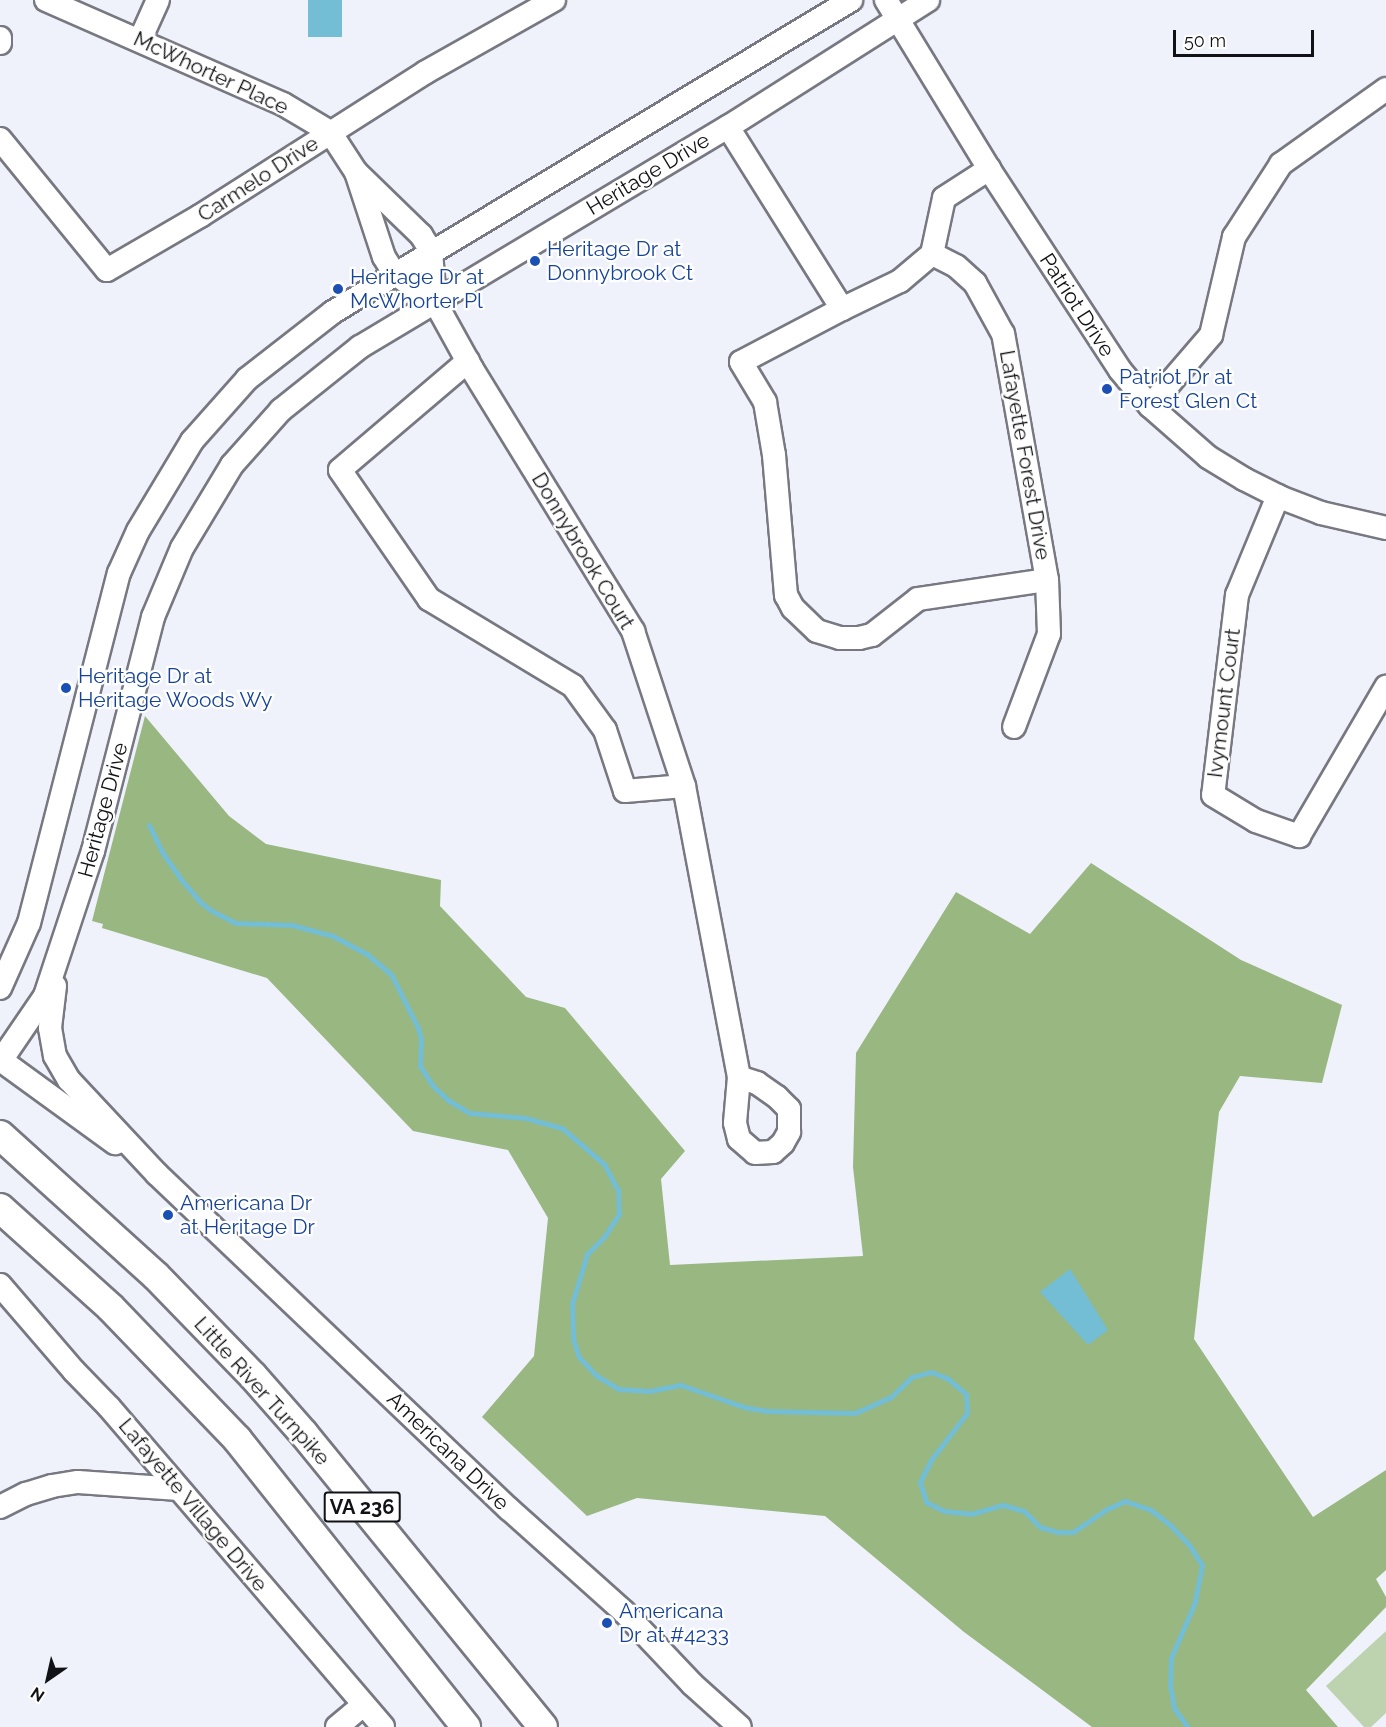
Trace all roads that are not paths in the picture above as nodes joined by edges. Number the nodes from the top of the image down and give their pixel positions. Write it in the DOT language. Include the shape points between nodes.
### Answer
graph roads {
  1 [pos="46,0"];
  2 [pos="158,0"];
  3 [pos="554,0"];
  4 [pos="851,0"];
  5 [pos="928,0"];
  6 [pos="892,9"];
  7 [pos="0,38"];
  8 [pos="140,40"];
  9 [pos="0,43"];
  10 [pos="1386,89"];
  11 [pos="728,127"];
  12 [pos="330,132"];
  13 [pos="0,139"];
  14 [pos="989,169"];
  15 [pos="356,172"];
  16 [pos="431,251"];
  17 [pos="932,254"];
  18 [pos="394,273"];
  19 [pos="435,302"];
  20 [pos="842,309"];
  21 [pos="468,362"];
  22 [pos="1150,406"];
  23 [pos="1278,496"];
  24 [pos="1386,528"];
  25 [pos="1047,580"];
  26 [pos="1386,687"];
  27 [pos="1014,727"];
  28 [pos="684,786"];
  29 [pos="58,960"];
  30 [pos="0,988"];
  31 [pos="1,1062"];
  32 [pos="739,1077"];
  33 [pos="0,1135"];
  34 [pos="157,1174"];
  35 [pos="0,1208"];
  36 [pos="0,1285"];
  37 [pos="179,1489"];
  38 [pos="0,1507"];
  39 [pos="363,1705"];
  40 [pos="337,1727"];
  41 [pos="383,1727"];
  42 [pos="466,1727"];
  43 [pos="543,1727"];
  44 [pos="740,1727"];
  1 -- 8 [label="street, McWhorter Place"];
  2 -- 8 [label="street"];
  3 -- 12 [label="street, Carmelo Drive"];
  4 -- 16 [label="street, Heritage Drive"];
  5 -- 6 [label="street, Heritage Drive"];
  6 -- 11 [label="street, Heritage Drive"];
  6 -- 14 [label="street, Patriot Drive"];
  7 -- 9 [label="street"];
  8 -- 12 [label="street, McWhorter Place" via="283,104"];
  10 -- 22 [label="street" via="1281,164 1234,237 1211,335"];
  11 -- 19 [label="street, Heritage Drive"];
  11 -- 20 [label="street"];
  12 -- 13 [label="street, Carmelo Drive" via="200,216 107,270"];
  12 -- 15 [label="street, McWhorter Place"];
  14 -- 17 [label="street" via="944,198"];
  14 -- 22 [label="street, Patriot Drive" via="1120,370"];
  15 -- 16 [label="street, McWhorter Place" via="422,235"];
  15 -- 18 [label="street, McWhorter Place" via="384,257"];
  16 -- 18 [label="street, Heritage Drive"];
  16 -- 19 [label="street"];
  17 -- 20 [label="street, Lafayette Forest Drive" via="900,281"];
  17 -- 25 [label="street, Lafayette Forest Drive" via="957,266 975,284 1003,334"];
  18 -- 19 [label="street, McWhorter Place"];
  18 -- 30 [label="street, Heritage Drive" via="333,312 247,379 192,441 138,531 109,605 28,923"];
  19 -- 21 [label="street, Donnybrook Court"];
  19 -- 29 [label="street, Heritage Drive" via="360,347 281,410 232,465 182,548 153,617 93,851"];
  20 -- 25 [label="street, Lafayette Forest Drive" via="741,362 765,402 774,455 786,595 793,608 817,631 840,638 859,638 872,635 918,599"];
  21 -- 28 [label="street, Donnybrook Court" via="633,631"];
  21 -- 28 [label="street" via="340,470 429,599 573,686 605,730 625,791"];
  22 -- 23 [label="street, Patriot Drive" via="1208,457"];
  23 -- 24 [label="street, Patriot Drive" via="1321,513"];
  23 -- 26 [label="street, Ivymount Court" via="1238,595 1213,795 1256,821 1299,836"];
  25 -- 27 [label="street" via="1049,634"];
  28 -- 32 [label="street, Donnybrook Court"];
  29 -- 31 [label="street, Heritage Drive" via="45,996"];
  29 -- 34 [label="street, Americana Drive" via="50,1028 55,1056 69,1080"];
  31 -- 34 [label="street, Americana Drive"];
  33 -- 43 [label="main road, Little River Turnpike / VA 236" via="156,1276 253,1376"];
  34 -- 44 [label="street, Americana Drive" via="508,1509 624,1612 692,1684"];
  35 -- 42 [label="main road, VA 236" via="111,1308 237,1439"];
  36 -- 37 [label="street, Lafayette Village Drive"];
  37 -- 38 [label="street" via="78,1482 26,1494"];
  37 -- 39 [label="street, Lafayette Village Drive"];
  39 -- 40 [label="street"];
  39 -- 41 [label="street, Lafayette Village Drive"];
}
